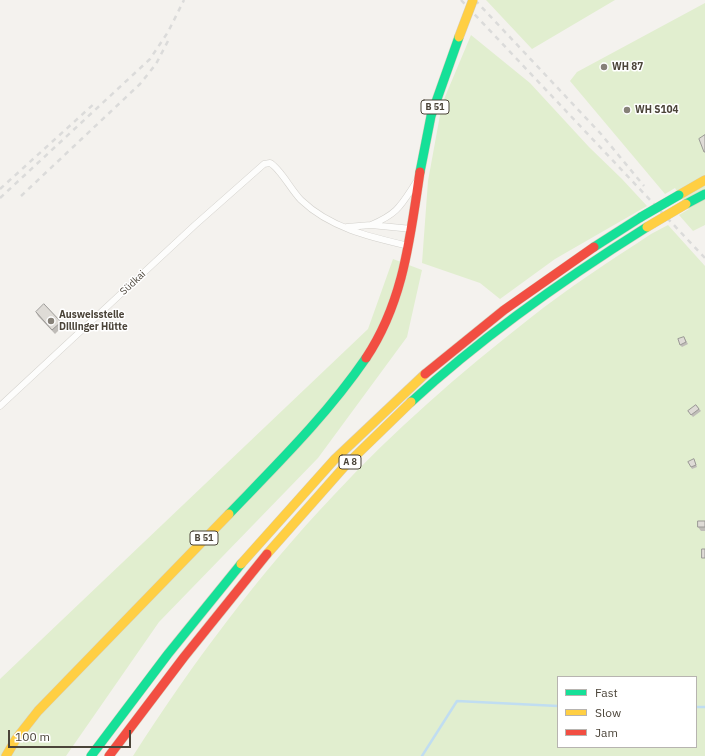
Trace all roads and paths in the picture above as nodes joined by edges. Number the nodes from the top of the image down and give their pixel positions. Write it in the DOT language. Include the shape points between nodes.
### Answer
graph roads {
  1 [pos="473,0"];
  2 [pos="419,178"];
  3 [pos="705,180"];
  4 [pos="705,194"];
  5 [pos="371,225"];
  6 [pos="346,227"];
  7 [pos="412,229"];
  8 [pos="409,246"];
  9 [pos="0,406"];
  10 [pos="6,756"];
  11 [pos="91,756"];
  12 [pos="109,756"];
  1 -- 2 [label="main road, B 51, bridge" via="430,121"];
  2 -- 5 [label="street" via="399,209"];
  2 -- 7 [label="main road, B 51"];
  3 -- 11 [label="main road, A 8, bridge" via="641,217 545,280 468,338 416,382 345,449 271,529 216,594"];
  4 -- 12 [label="main road, A 8, bridge" via="596,259 514,317 393,419 314,500 262,560 204,630"];
  5 -- 6 [label="street"];
  5 -- 7 [label="street"];
  6 -- 8 [label="street"];
  6 -- 9 [label="street, Südkai" via="314,212 292,190 277,168 267,162 195,225"];
  7 -- 8 [label="main road, B 51"];
  8 -- 10 [label="main road, B 51" via="399,289 378,340 336,400 38,711"];
}
